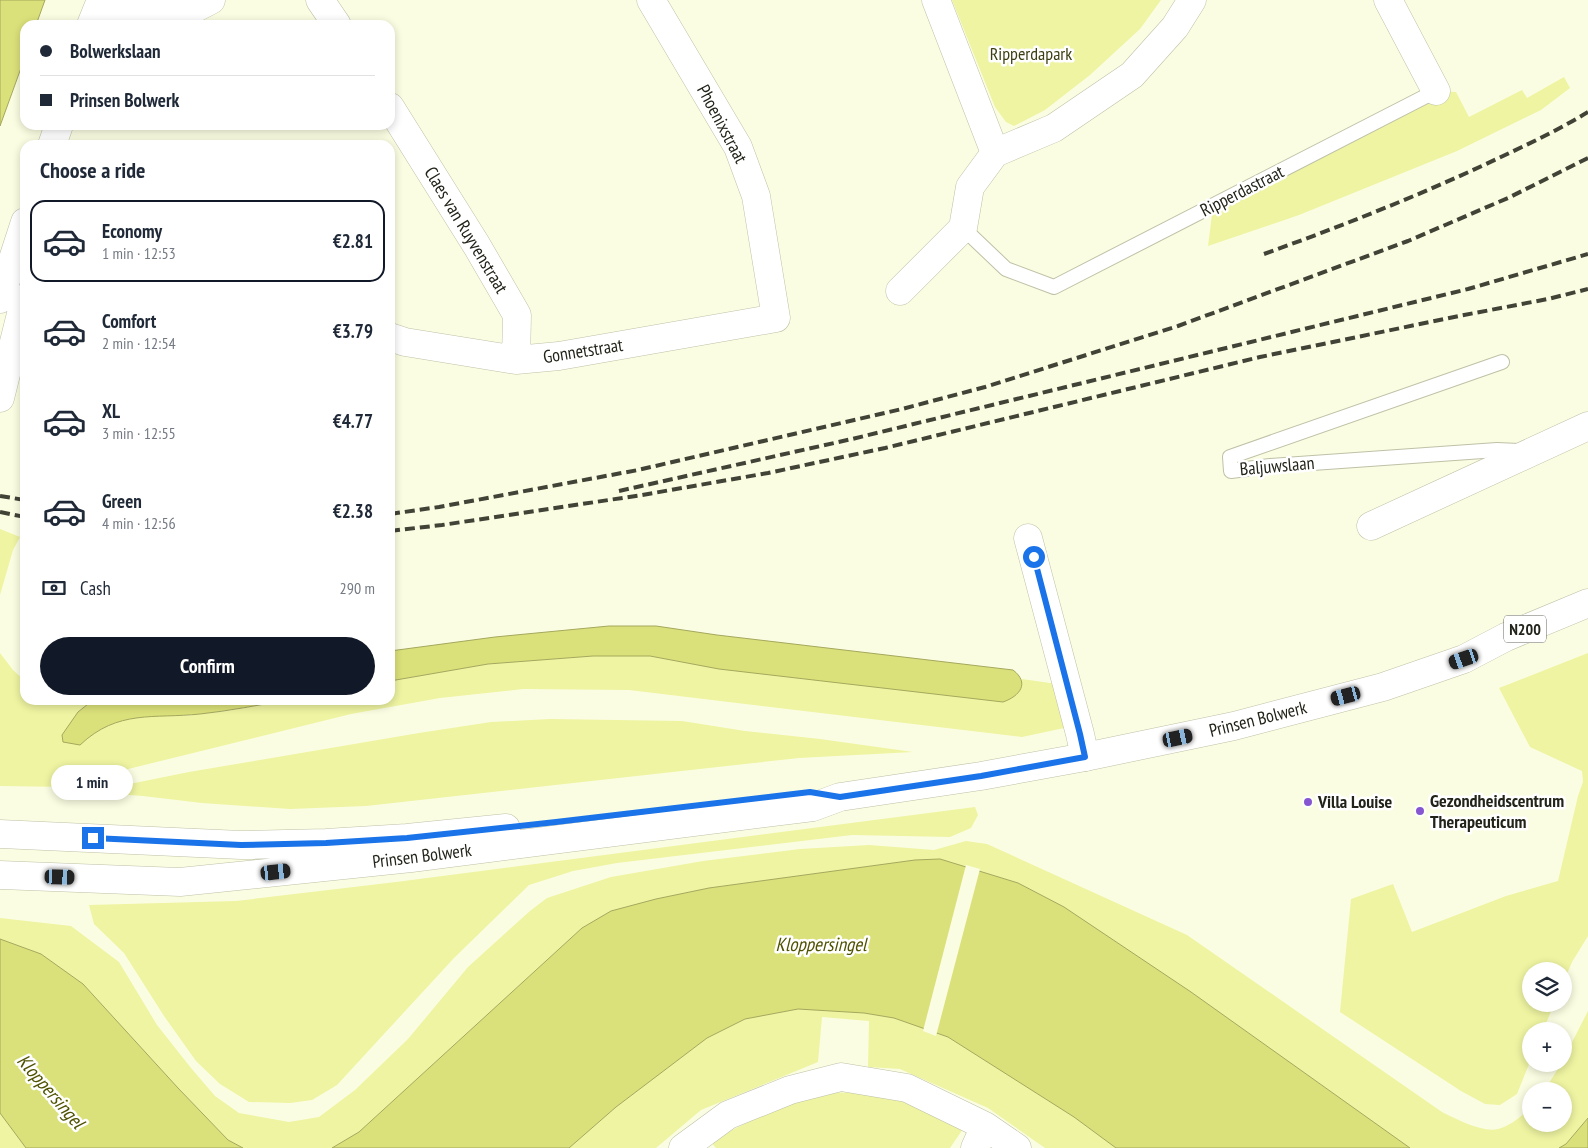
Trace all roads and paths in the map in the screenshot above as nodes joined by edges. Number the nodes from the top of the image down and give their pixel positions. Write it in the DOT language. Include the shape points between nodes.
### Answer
graph roads {
  1 [pos="101,0"];
  2 [pos="211,0"];
  3 [pos="320,0"];
  4 [pos="651,0"];
  5 [pos="936,0"];
  6 [pos="1192,0"];
  7 [pos="1388,0"];
  8 [pos="122,7"];
  9 [pos="93,20"];
  10 [pos="334,20"];
  11 [pos="1436,91"];
  12 [pos="395,114"];
  13 [pos="995,153"];
  14 [pos="963,228"];
  15 [pos="20,237"];
  16 [pos="900,290"];
  17 [pos="0,299"];
  18 [pos="20,318"];
  19 [pos="776,318"];
  20 [pos="395,339"];
  21 [pos="516,360"];
  22 [pos="1502,362"];
  23 [pos="0,398"];
  24 [pos="1588,426"];
  25 [pos="1536,451"];
  26 [pos="1371,526"];
  27 [pos="1028,538"];
  28 [pos="1588,602"];
  29 [pos="1588,622"];
  30 [pos="1464,659"];
  31 [pos="1085,757"];
  32 [pos="840,797"];
  33 [pos="0,834"];
  34 [pos="0,875"];
  35 [pos="980,1137"];
  36 [pos="687,1147"];
  37 [pos="1017,1148"];
  1 -- 9 [label="street"];
  2 -- 8 [label="street" via="188,12"];
  3 -- 10 [label="street"];
  4 -- 19 [label="street, Phoenixstraat" via="738,147 756,196"];
  5 -- 13 [label="street"];
  6 -- 13 [label="street" via="1175,27 1132,75 1054,128"];
  7 -- 11 [label="street, Ripperdastraat"];
  11 -- 14 [label="lane, Ripperdastraat" via="1054,287 1006,269"];
  12 -- 21 [label="street, Claes van Ruyvenstraat" via="517,315"];
  13 -- 14 [label="street" via="970,187"];
  14 -- 16 [label="street"];
  15 -- 17 [label="street"];
  18 -- 23 [label="street"];
  19 -- 21 [label="street, Gonnetstraat" via="559,356"];
  20 -- 21 [label="street, Gonnetstraat"];
  22 -- 25 [label="lane, Baljuwslaan" via="1230,456 1230,471 1477,452"];
  24 -- 25 [label="street, Baljuwslaan"];
  25 -- 26 [label="street, Baljuwslaan"];
  27 -- 31 [label="street"];
  28 -- 30 [label="street, Prinsen Bolwerk / N200"];
  29 -- 30 [label="street, Prinsen Bolwerk / N200" via="1513,652"];
  30 -- 31 [label="street, Prinsen Bolwerk / N200" via="1383,686 1234,726"];
  31 -- 32 [label="street, Prinsen Bolwerk / N200"];
  32 -- 33 [label="street, Prinsen Bolwerk / N200" via="810,792 407,838 326,843 241,845"];
  32 -- 34 [label="street, Prinsen Bolwerk / N200" via="813,807 411,858 180,882"];
  35 -- 36 [label="street" via="907,1088 841,1077 790,1090 728,1115"];
  35 -- 37 [label="street"];
}
